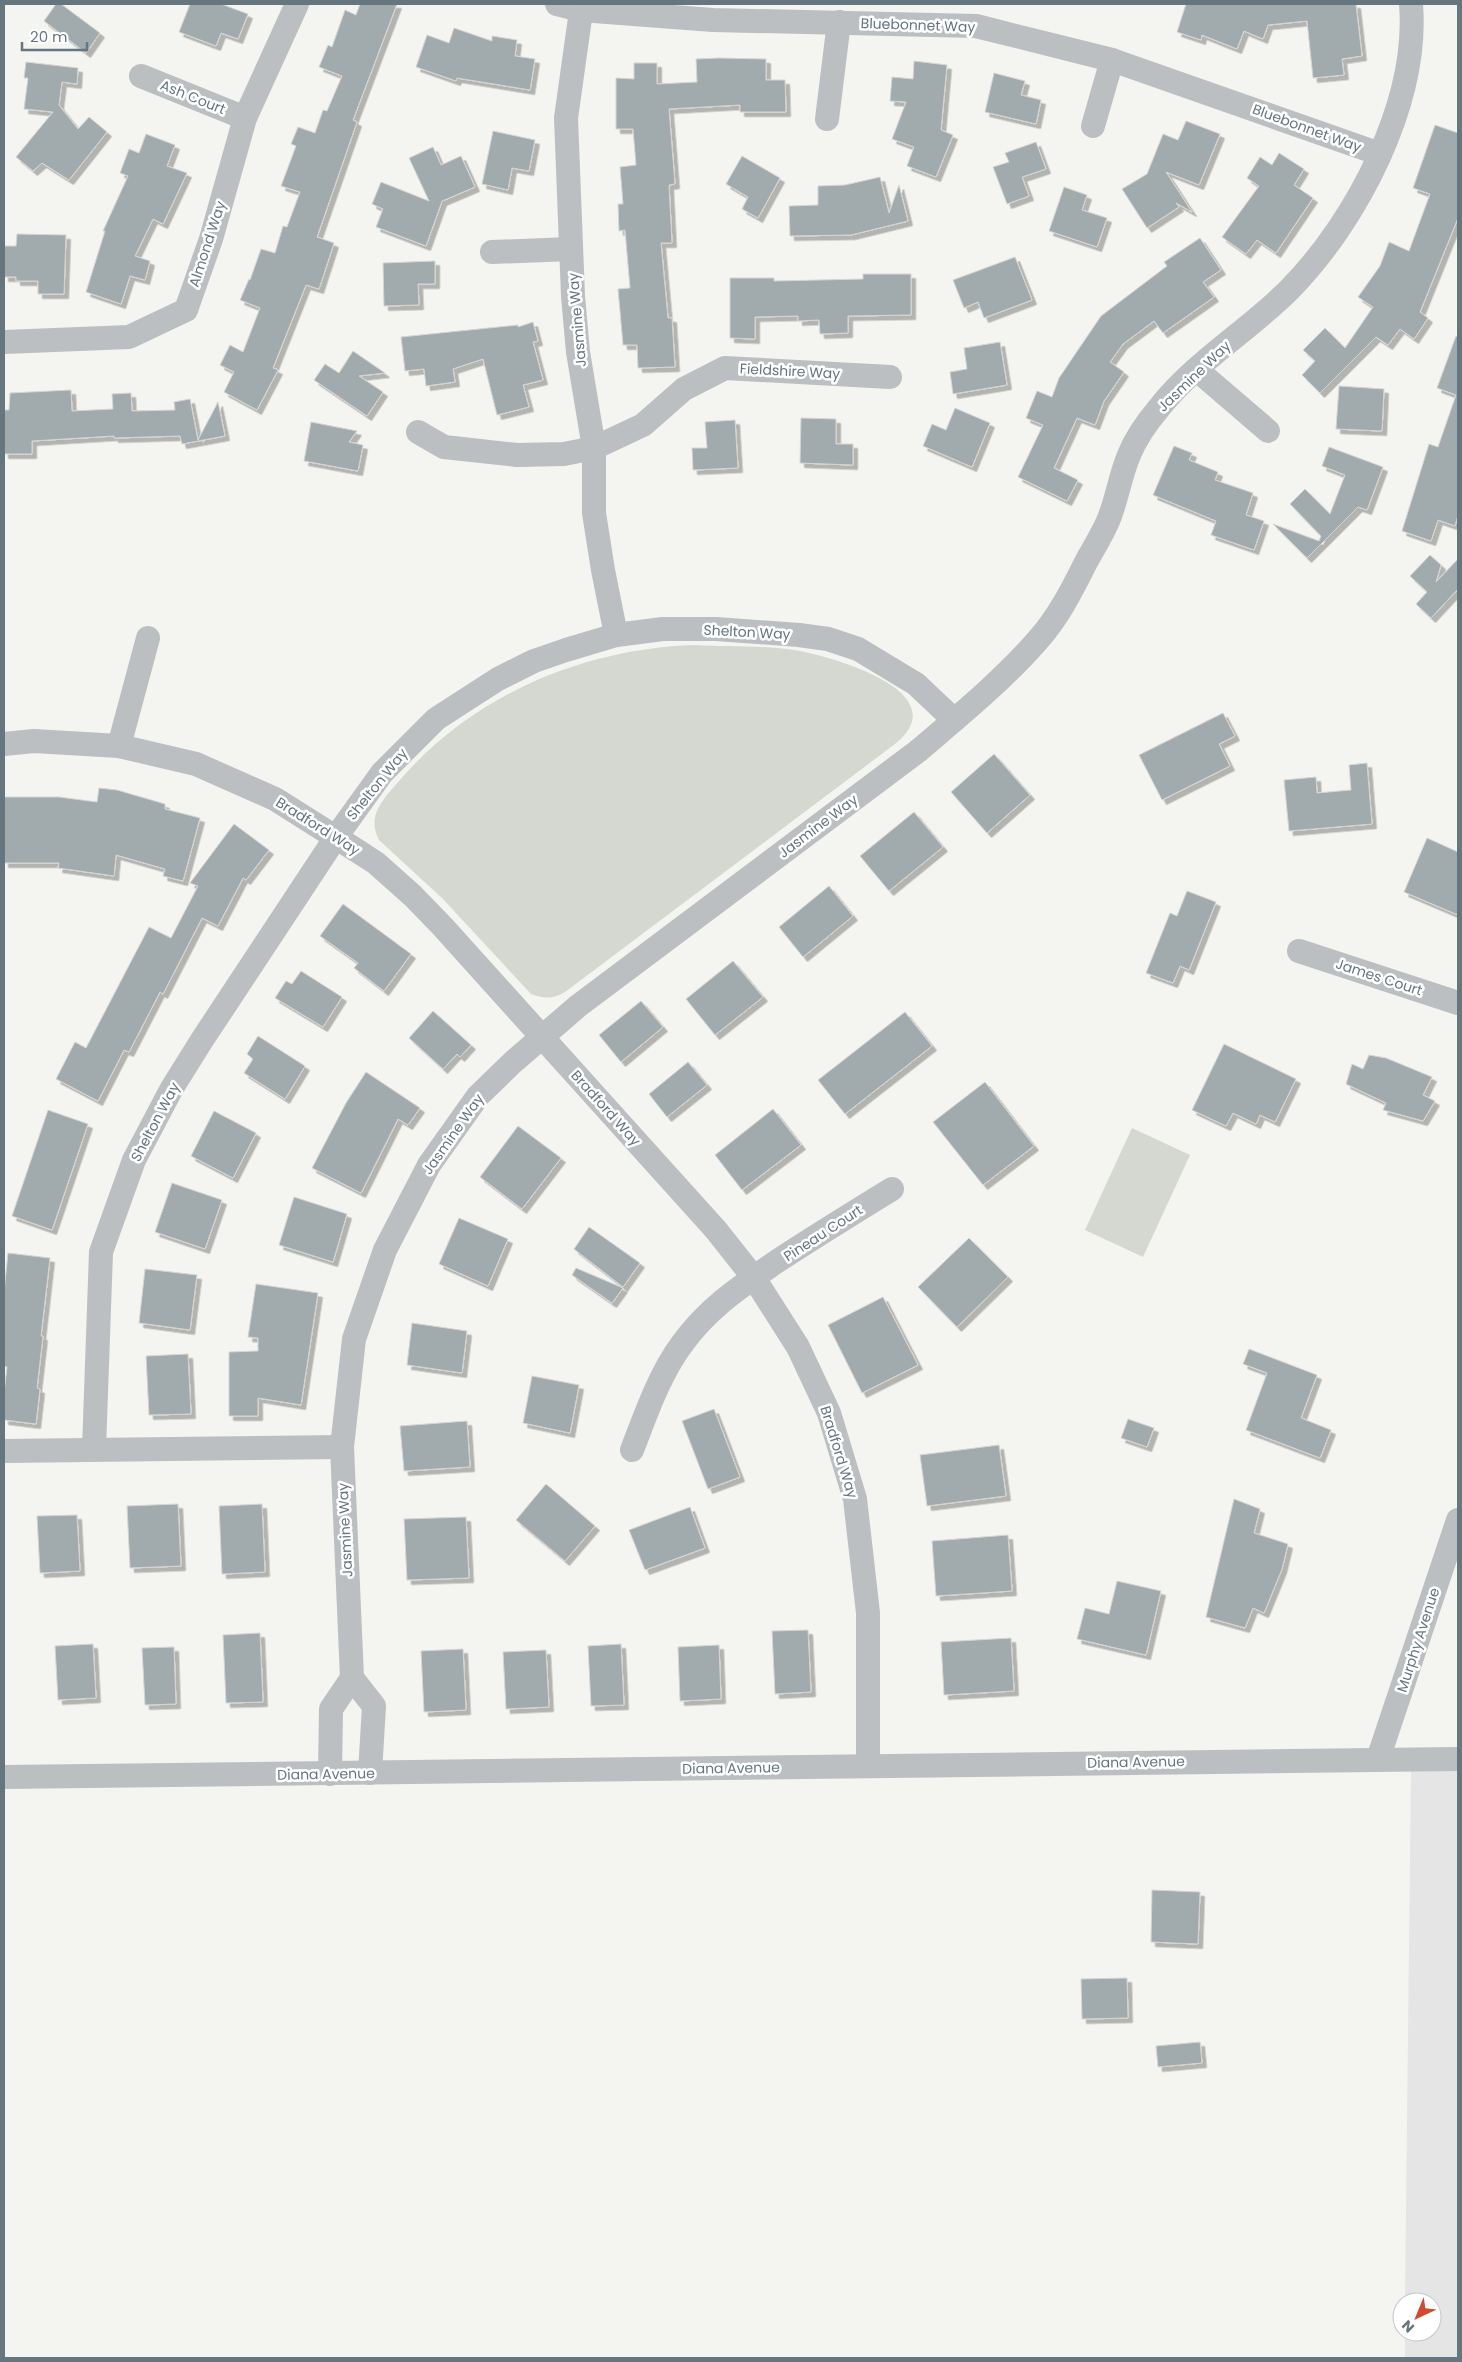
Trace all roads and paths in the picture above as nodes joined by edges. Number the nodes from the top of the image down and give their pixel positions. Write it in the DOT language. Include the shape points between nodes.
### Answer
graph roads {
  1 [pos="297,4"];
  2 [pos="557,4"];
  3 [pos="1411,4"];
  4 [pos="582,7"];
  5 [pos="839,22"];
  6 [pos="1112,60"];
  7 [pos="141,76"];
  8 [pos="245,118"];
  9 [pos="827,119"];
  10 [pos="1093,126"];
  11 [pos="1380,154"];
  12 [pos="571,249"];
  13 [pos="492,252"];
  14 [pos="4,342"];
  15 [pos="1197,370"];
  16 [pos="890,377"];
  17 [pos="1268,431"];
  18 [pos="418,432"];
  19 [pos="594,448"];
  20 [pos="616,635"];
  21 [pos="148,638"];
  22 [pos="954,720"];
  23 [pos="4,744"];
  24 [pos="119,746"];
  25 [pos="336,837"];
  26 [pos="1299,951"];
  27 [pos="1458,1003"];
  28 [pos="541,1036"];
  29 [pos="892,1189"];
  30 [pos="754,1278"];
  31 [pos="342,1447"];
  32 [pos="94,1450"];
  33 [pos="632,1450"];
  34 [pos="4,1451"];
  35 [pos="1458,1520"];
  36 [pos="352,1678"];
  37 [pos="1378,1759"];
  38 [pos="1458,1759"];
  39 [pos="868,1766"];
  40 [pos="370,1773"];
  41 [pos="330,1774"];
  42 [pos="4,1777"];
  1 -- 8 [label="street, Almond Way"];
  2 -- 4 [label="street, Bluebonnet Way"];
  3 -- 11 [label="street, Jasmine Way" via="1413,28 1404,90"];
  4 -- 5 [label="street, Bluebonnet Way" via="714,20"];
  4 -- 12 [label="street, Jasmine Way" via="566,118"];
  5 -- 6 [label="street, Bluebonnet Way" via="976,26"];
  5 -- 9 [label="street"];
  6 -- 10 [label="street"];
  6 -- 11 [label="street, Bluebonnet Way"];
  7 -- 8 [label="street, Ash Court"];
  8 -- 14 [label="street, Almond Way" via="211,239 186,310 129,337"];
  11 -- 15 [label="street, Jasmine Way" via="1327,246 1288,290"];
  12 -- 13 [label="street"];
  12 -- 19 [label="street, Jasmine Way" via="578,352"];
  15 -- 17 [label="street"];
  15 -- 22 [label="street, Jasmine Way" via="1159,408 1129,454 1108,521 1063,606 1038,640"];
  16 -- 19 [label="street, Fieldshire Way" via="725,368 684,389 643,425"];
  18 -- 19 [label="street, Fieldshire Way" via="444,447 517,455 564,454"];
  19 -- 20 [label="street, Jasmine Way" via="594,513"];
  20 -- 22 [label="street, Shelton Way" via="663,628 716,628 828,640 858,649 892,668 934,699"];
  20 -- 25 [label="street, Shelton Way" via="534,661 498,679 436,719 382,773"];
  21 -- 24 [label="street"];
  22 -- 28 [label="street, Jasmine Way" via="918,751"];
  23 -- 24 [label="street, Bradford Way" via="34,741"];
  24 -- 25 [label="street, Bradford Way" via="196,764 275,799"];
  25 -- 28 [label="street, Bradford Way" via="376,863 413,896"];
  25 -- 32 [label="street, Shelton Way" via="202,1040 134,1160 101,1252"];
  26 -- 27 [label="street, James Court"];
  28 -- 30 [label="street, Bradford Way" via="716,1230"];
  28 -- 31 [label="street, Jasmine Way" via="478,1096 429,1164 385,1250 354,1339"];
  29 -- 30 [label="street, Pineau Court"];
  30 -- 33 [label="street, Pineau Court" via="711,1309 682,1344 661,1378"];
  30 -- 39 [label="street, Bradford Way" via="798,1348 829,1413 854,1499 868,1613"];
  31 -- 32 [label="street"];
  31 -- 36 [label="street, Jasmine Way"];
  32 -- 34 [label="street"];
  35 -- 37 [label="street, Murphy Avenue"];
  36 -- 40 [label="street" via="374,1706"];
  36 -- 41 [label="street" via="331,1709"];
  37 -- 38 [label="street, Diana Avenue"];
  37 -- 39 [label="street, Diana Avenue"];
  39 -- 40 [label="street, Diana Avenue"];
  40 -- 41 [label="street, Diana Avenue"];
  41 -- 42 [label="street, Diana Avenue"];
}
